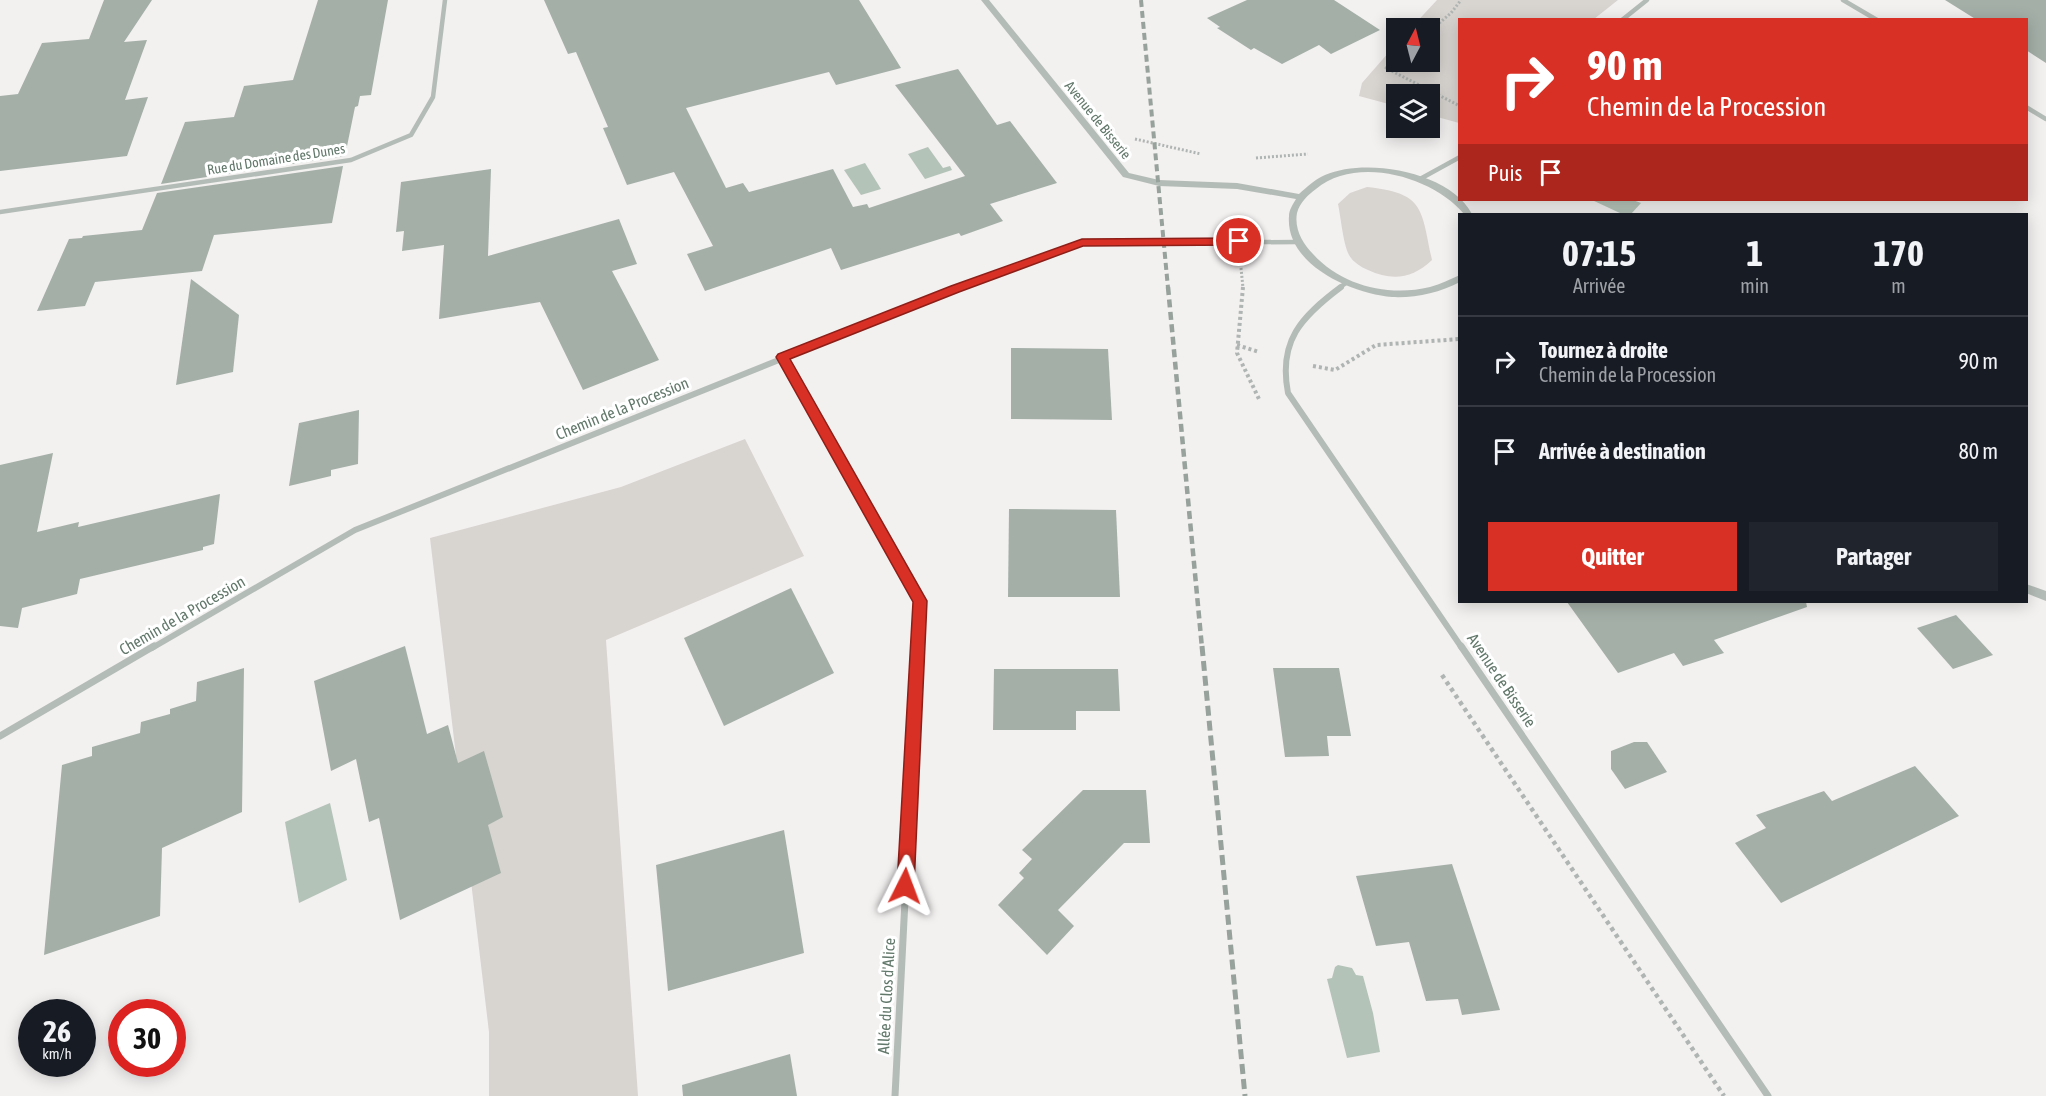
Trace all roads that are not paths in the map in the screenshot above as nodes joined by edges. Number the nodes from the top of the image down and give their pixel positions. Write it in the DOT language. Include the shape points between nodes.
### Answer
graph roads {
  1 [pos="445,0"];
  2 [pos="985,0"];
  3 [pos="1647,0"];
  4 [pos="1843,0"];
  5 [pos="1624,18"];
  6 [pos="1874,18"];
  7 [pos="2028,108"];
  8 [pos="2046,118"];
  9 [pos="1458,158"];
  10 [pos="1420,179"];
  11 [pos="1300,197"];
  12 [pos="0,212"];
  13 [pos="1467,213"];
  14 [pos="1298,242"];
  15 [pos="1458,279"];
  16 [pos="1346,283"];
  17 [pos="782,357"];
  18 [pos="2028,589"];
  19 [pos="2046,596"];
  20 [pos="0,736"];
  21 [pos="895,1096"];
  22 [pos="1767,1096"];
  1 -- 12 [label="street, Rue du Domaine des Dunes" via="433,97 411,135 351,160"];
  2 -- 11 [label="street, Avenue de Bisserie" via="1126,176 1159,183 1237,186"];
  3 -- 5 [label="street"];
  4 -- 6 [label="street"];
  7 -- 8 [label="street"];
  9 -- 10 [label="street"];
  10 -- 11 [label="street" via="1360,170 1324,178"];
  10 -- 13 [label="street" via="1443,191"];
  11 -- 14 [label="street" via="1293,226"];
  14 -- 16 [label="street" via="1324,271"];
  14 -- 17 [label="street, Chemin de la Procession" via="1082,243"];
  15 -- 16 [label="street" via="1433,290 1397,294"];
  16 -- 22 [label="street, Avenue de Bisserie" via="1320,302 1293,331 1284,358 1288,393"];
  17 -- 20 [label="street, Chemin de la Procession" via="355,530"];
  17 -- 21 [label="street, Allée du Clos d'Alice" via="920,601"];
  18 -- 19 [label="street"];
}
